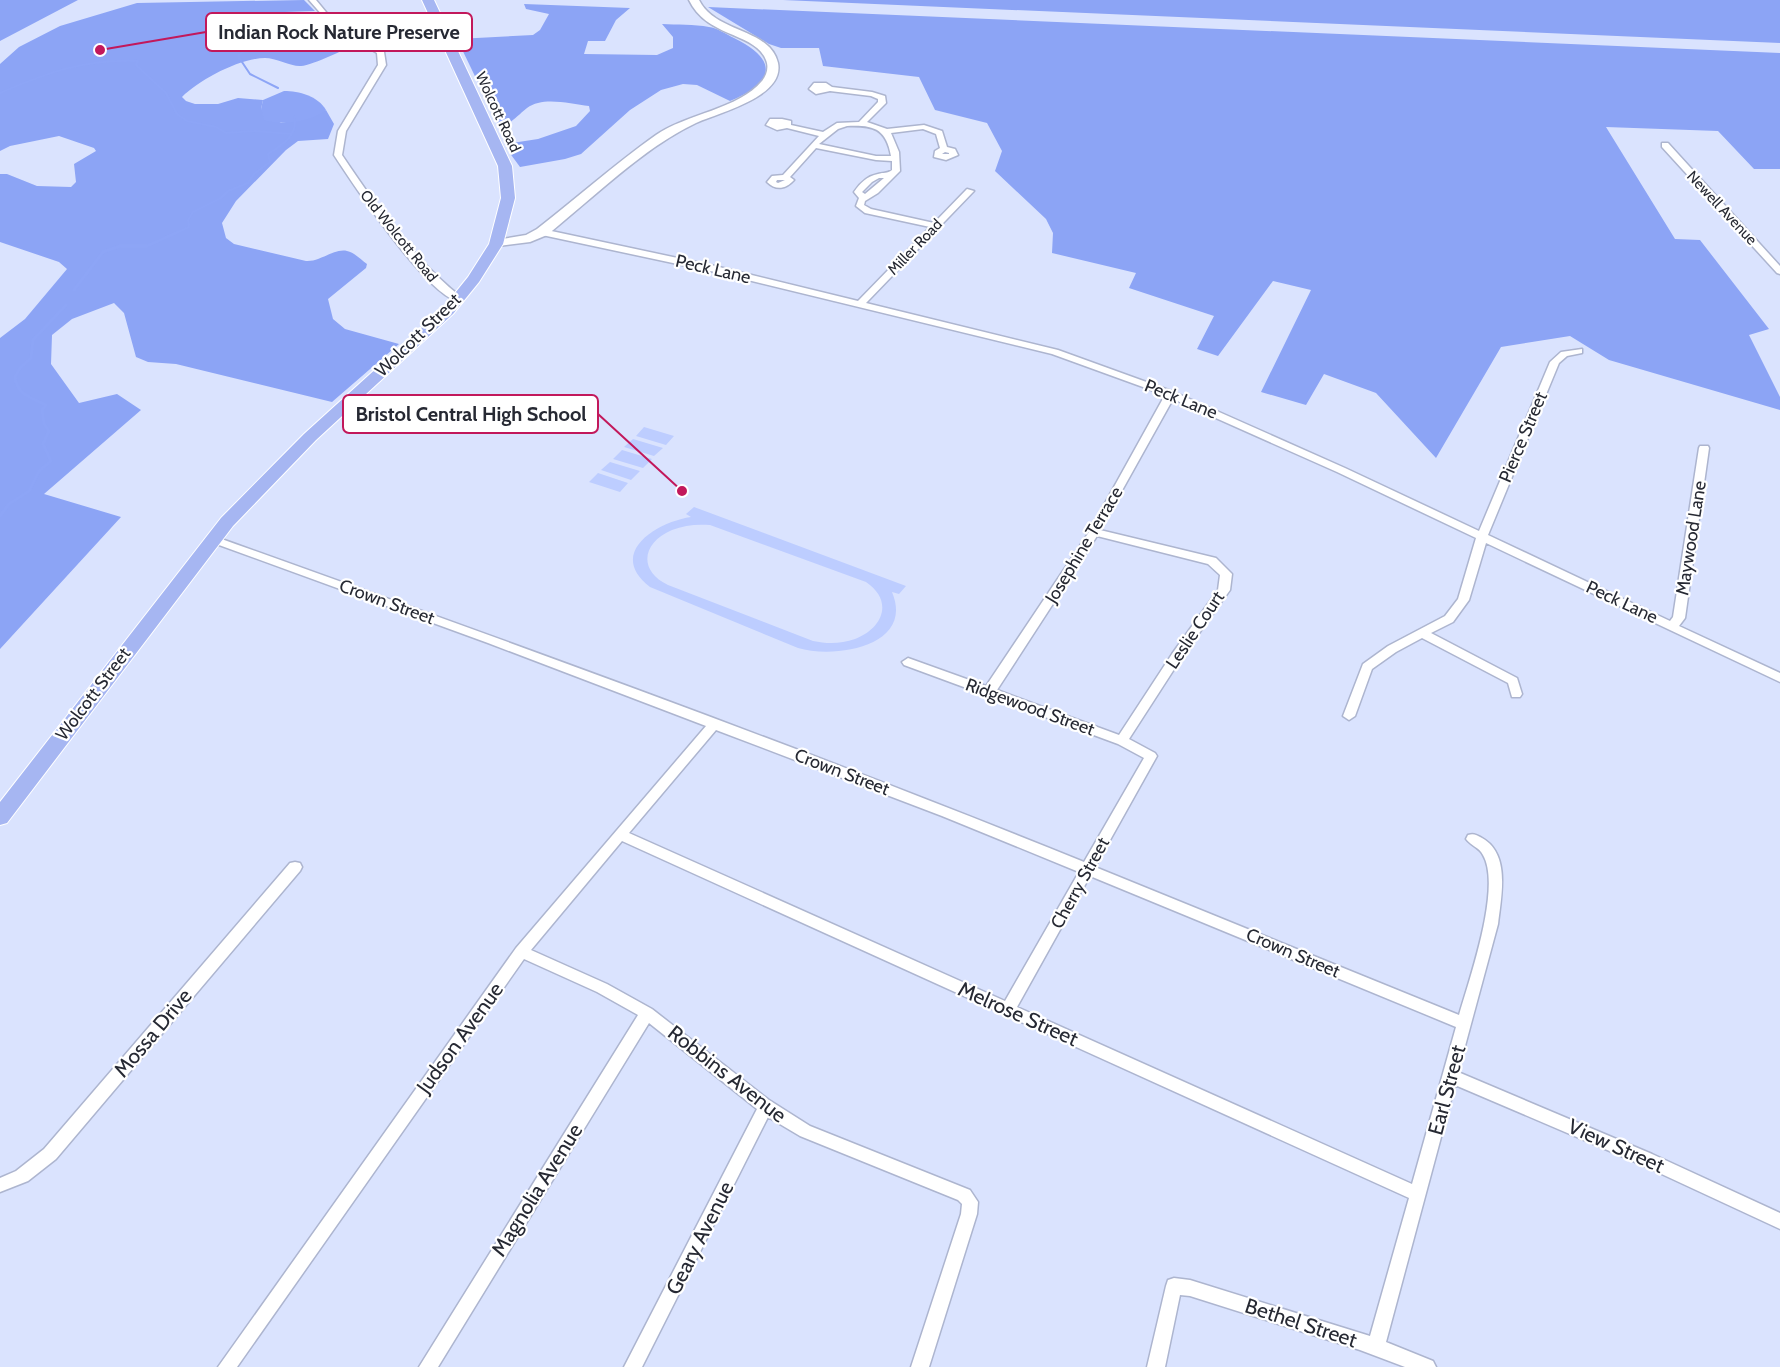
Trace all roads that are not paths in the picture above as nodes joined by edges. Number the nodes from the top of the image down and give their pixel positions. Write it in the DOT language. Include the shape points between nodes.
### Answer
graph roads {
  1 [pos="312,0"];
  2 [pos="428,0"];
  3 [pos="694,0"];
  4 [pos="830,90"];
  5 [pos="861,124"];
  6 [pos="787,126"];
  7 [pos="885,131"];
  8 [pos="826,135"];
  9 [pos="1665,145"];
  10 [pos="815,146"];
  11 [pos="944,149"];
  12 [pos="896,159"];
  13 [pos="892,176"];
  14 [pos="784,177"];
  15 [pos="969,191"];
  16 [pos="864,198"];
  17 [pos="936,226"];
  18 [pos="542,232"];
  19 [pos="496,244"];
  20 [pos="1780,271"];
  21 [pos="458,299"];
  22 [pos="861,303"];
  23 [pos="1579,351"];
  24 [pos="1171,394"];
  25 [pos="1704,448"];
  26 [pos="1094,532"];
  27 [pos="1482,537"];
  28 [pos="212,539"];
  29 [pos="1673,626"];
  30 [pos="1423,634"];
  31 [pos="908,662"];
  32 [pos="1780,678"];
  33 [pos="989,692"];
  34 [pos="1516,694"];
  35 [pos="1349,716"];
  36 [pos="714,724"];
  37 [pos="1122,741"];
  38 [pos="1151,756"];
  39 [pos="0,817"];
  40 [pos="619,834"];
  41 [pos="1473,838"];
  42 [pos="295,867"];
  43 [pos="1088,869"];
  44 [pos="521,951"];
  45 [pos="1008,1009"];
  46 [pos="647,1013"];
  47 [pos="1464,1024"];
  48 [pos="1451,1076"];
  49 [pos="765,1108"];
  50 [pos="0,1185"];
  51 [pos="1418,1194"];
  52 [pos="1780,1221"];
  53 [pos="1376,1347"];
  54 [pos="226,1367"];
  55 [pos="428,1367"];
  56 [pos="633,1367"];
  57 [pos="920,1367"];
  58 [pos="1156,1367"];
  59 [pos="1427,1367"];
  1 -- 21 [label="street, Old Wolcott Road" via="333,24 380,52 382,65 342,131 338,155 380,217 440,286"];
  2 -- 19 [label="main road, Wolcott Road" via="505,166 508,198"];
  3 -- 18 [label="main road" via="702,15 769,53 774,64 767,83 747,99 661,137"];
  4 -- 5 [label="street" via="882,98 882,103"];
  5 -- 7 [label="street"];
  5 -- 8 [label="street" via="841,125"];
  6 -- 8 [label="street"];
  7 -- 11 [label="street" via="932,129 939,133"];
  7 -- 12 [label="street"];
  8 -- 10 [label="street"];
  9 -- 20 [label="street, Newell Avenue"];
  10 -- 12 [label="street"];
  10 -- 14 [label="street"];
  12 -- 13 [label="street"];
  13 -- 16 [label="street"];
  13 -- 16 [label="street" via="871,178 859,190"];
  15 -- 17 [label="street, Miller Road"];
  16 -- 17 [label="street" via="859,205 866,210"];
  17 -- 22 [label="street, Miller Road"];
  18 -- 19 [label="main road"];
  18 -- 22 [label="street, Peck Lane"];
  19 -- 21 [label="main road, Wolcott Street"];
  21 -- 28 [label="main road, Wolcott Street" via="272,473"];
  22 -- 24 [label="street, Peck Lane" via="1055,352"];
  23 -- 27 [label="street, Pierce Street" via="1564,354 1555,362"];
  24 -- 26 [label="street, Josephine Terrace"];
  24 -- 27 [label="street, Peck Lane"];
  25 -- 29 [label="street, Maywood Lane" via="1679,618"];
  26 -- 33 [label="street, Josephine Terrace"];
  26 -- 37 [label="street, Leslie Court" via="1212,561 1226,574 1224,590"];
  27 -- 29 [label="street, Peck Lane"];
  27 -- 30 [label="street, Pierce Street" via="1463,600 1449,619"];
  28 -- 36 [label="street, Crown Street"];
  28 -- 39 [label="main road, Wolcott Street"];
  29 -- 32 [label="street, Peck Lane"];
  30 -- 34 [label="street" via="1513,681"];
  30 -- 35 [label="street, Pierce Street" via="1367,667"];
  31 -- 33 [label="street, Ridgewood Street"];
  33 -- 37 [label="street, Ridgewood Street"];
  36 -- 40 [label="street, Judson Avenue"];
  36 -- 43 [label="street, Crown Street"];
  37 -- 38 [label="street, Ridgewood Street"];
  38 -- 43 [label="street, Cherry Street"];
  40 -- 44 [label="street, Judson Avenue"];
  40 -- 45 [label="street, Melrose Street"];
  41 -- 47 [label="street, Earl Street" via="1490,851 1495,881 1491,924"];
  42 -- 50 [label="street, Mossa Drive" via="50,1154 22,1176"];
  43 -- 45 [label="street, Cherry Street"];
  43 -- 47 [label="street, Crown Street"];
  44 -- 46 [label="street, Robbins Avenue" via="589,981"];
  44 -- 54 [label="street, Judson Avenue"];
  45 -- 51 [label="street, Melrose Street"];
  46 -- 49 [label="street, Robbins Avenue"];
  46 -- 55 [label="street, Magnolia Avenue"];
  47 -- 48 [label="street, Earl Street"];
  48 -- 51 [label="street, Earl Street"];
  48 -- 52 [label="street, View Street"];
  49 -- 56 [label="street, Geary Avenue"];
  49 -- 57 [label="street, Robbins Avenue" via="805,1131 957,1191 970,1202"];
  51 -- 53 [label="street, Earl Street"];
  53 -- 58 [label="street, Bethel Street" via="1174,1286"];
  53 -- 59 [label="street, Bethel Street"];
}
